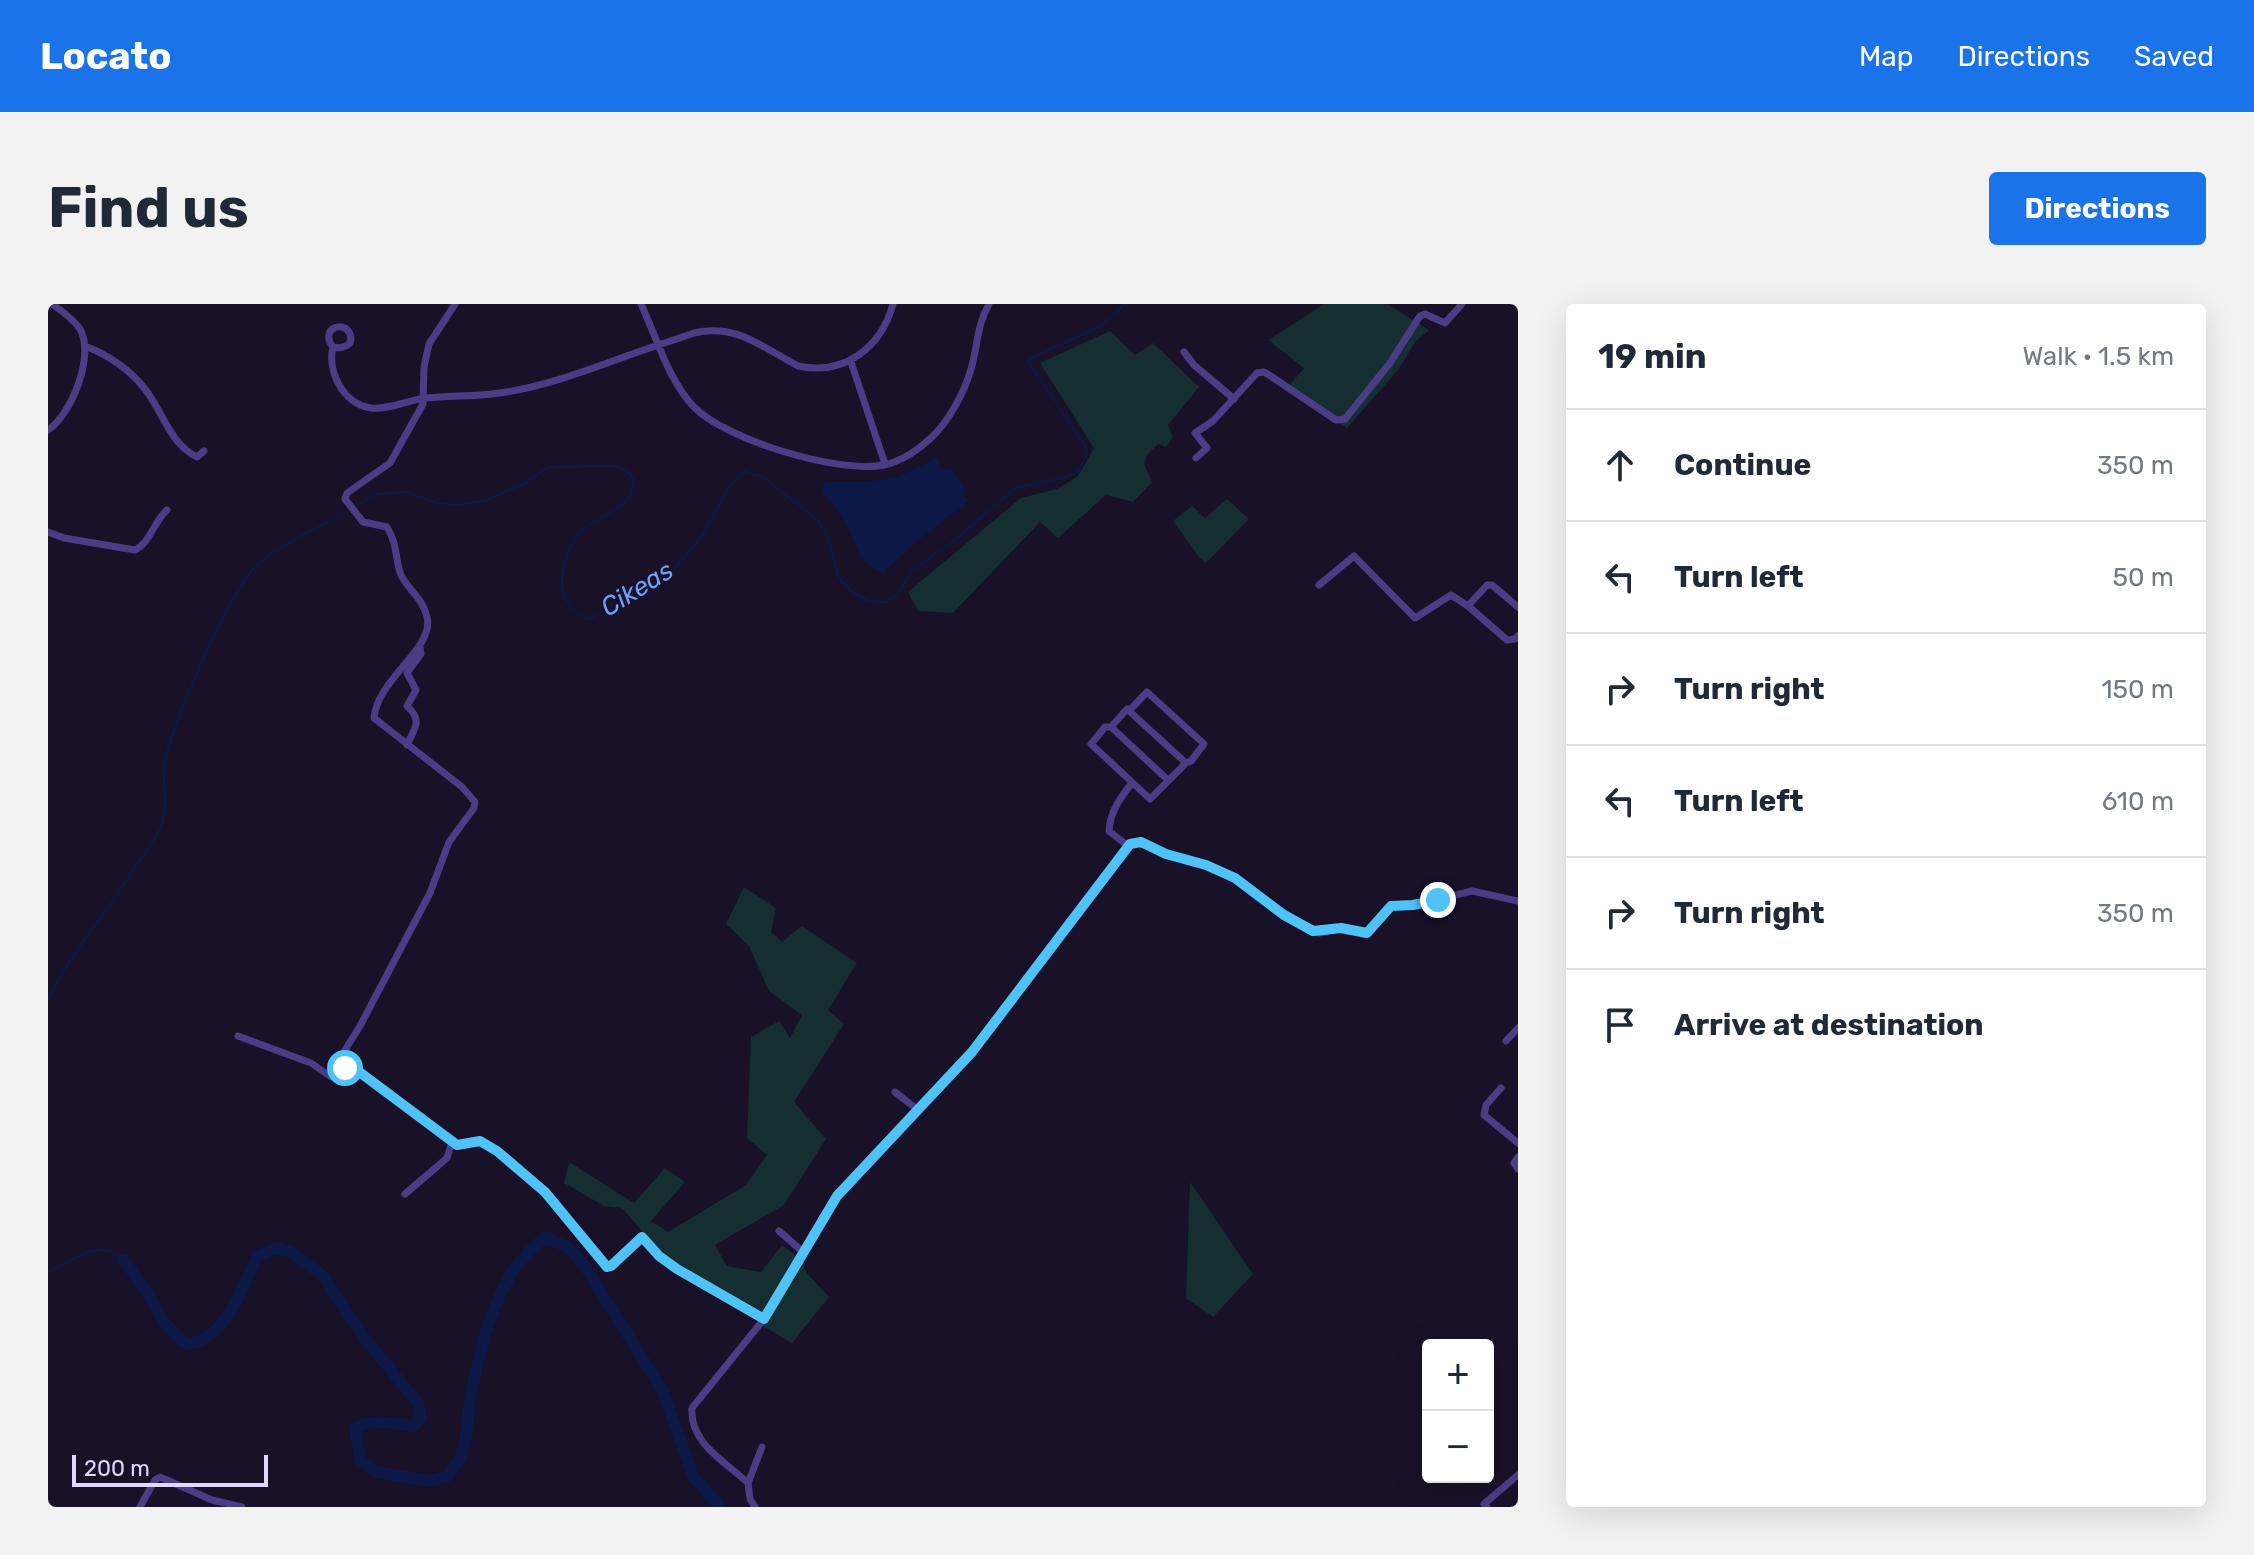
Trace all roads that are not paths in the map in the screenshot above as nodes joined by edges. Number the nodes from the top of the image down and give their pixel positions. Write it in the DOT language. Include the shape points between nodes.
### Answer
graph roads {
  1 [pos="52,304"];
  2 [pos="455,304"];
  3 [pos="641,304"];
  4 [pos="893,304"];
  5 [pos="989,304"];
  6 [pos="1462,304"];
  7 [pos="659,345"];
  8 [pos="85,346"];
  9 [pos="333,347"];
  10 [pos="1184,352"];
  11 [pos="851,362"];
  12 [pos="424,399"];
  13 [pos="1234,399"];
  14 [pos="48,430"];
  15 [pos="204,451"];
  16 [pos="1196,458"];
  17 [pos="885,464"];
  18 [pos="167,510"];
  19 [pos="48,532"];
  20 [pos="1319,585"];
  21 [pos="1468,606"];
  22 [pos="1518,607"];
  23 [pos="1518,636"];
  24 [pos="420,647"];
  25 [pos="1129,711"];
  26 [pos="1111,727"];
  27 [pos="407,745"];
  28 [pos="1186,763"];
  29 [pos="1168,780"];
  30 [pos="1132,783"];
  31 [pos="1128,846"];
  32 [pos="1518,901"];
  33 [pos="1518,1028"];
  34 [pos="238,1036"];
  35 [pos="1506,1041"];
  36 [pos="346,1062"];
  37 [pos="1501,1088"];
  38 [pos="895,1092"];
  39 [pos="918,1110"];
  40 [pos="452,1142"];
  41 [pos="1518,1143"];
  42 [pos="1518,1157"];
  43 [pos="1518,1169"];
  44 [pos="405,1194"];
  45 [pos="779,1231"];
  46 [pos="803,1252"];
  47 [pos="764,1319"];
  48 [pos="762,1447"];
  49 [pos="1518,1475"];
  50 [pos="748,1483"];
  51 [pos="140,1507"];
  52 [pos="242,1507"];
  53 [pos="755,1507"];
  54 [pos="1487,1507"];
  1 -- 8 [label="street" via="70,317"];
  2 -- 12 [label="street" via="426,354"];
  3 -- 7 [label="street"];
  4 -- 11 [label="street" via="878,336"];
  5 -- 17 [label="street" via="956,404 923,444"];
  6 -- 13 [label="street" via="1445,323 1420,316 1345,419 1336,420 1264,372"];
  7 -- 11 [label="street" via="722,329 798,366 823,369"];
  7 -- 12 [label="street" via="521,390"];
  7 -- 17 [label="street" via="686,398 717,426 824,462"];
  8 -- 14 [label="street" via="73,400"];
  8 -- 15 [label="street" via="133,376 184,449 197,457"];
  9 -- 12 [label="street" via="334,376 363,405 381,408"];
  10 -- 13 [label="street"];
  11 -- 17 [label="street"];
  12 -- 24 [label="street" via="390,463 347,493 347,502 363,522 387,527 391,533 402,577 427,616 428,632"];
  13 -- 16 [label="street" via="1195,433 1207,447"];
  18 -- 19 [label="street" via="145,544 135,550"];
  20 -- 21 [label="street" via="1354,556 1415,618 1451,595"];
  21 -- 22 [label="street" via="1492,585"];
  21 -- 23 [label="street" via="1507,640"];
  24 -- 27 [label="street" via="422,652 407,673 416,690 407,706 417,716"];
  24 -- 27 [label="street" via="382,695 375,713 377,722"];
  25 -- 26 [label="street"];
  25 -- 28 [label="street"];
  25 -- 28 [label="street" via="1147,692 1204,744"];
  26 -- 29 [label="street"];
  26 -- 30 [label="street" via="1091,744"];
  27 -- 36 [label="street" via="475,802 449,842 430,893 345,1050"];
  28 -- 29 [label="street"];
  29 -- 30 [label="street" via="1150,799"];
  30 -- 31 [label="street" via="1117,802 1109,825 1109,831"];
  31 -- 32 [label="street" via="1141,842 1221,871 1319,933 1341,928 1367,933 1391,906 1463,891"];
  31 -- 39 [label="street" via="986,1034"];
  33 -- 35 [label="street"];
  34 -- 36 [label="street" via="311,1063 335,1078"];
  36 -- 40 [label="street"];
  37 -- 41 [label="street" via="1484,1115"];
  38 -- 39 [label="street"];
  39 -- 46 [label="street" via="837,1196"];
  40 -- 44 [label="street" via="447,1158"];
  40 -- 47 [label="street" via="485,1143 508,1160 545,1192 607,1267 642,1237 677,1269"];
  42 -- 43 [label="street"];
  45 -- 46 [label="street"];
  46 -- 47 [label="street"];
  47 -- 50 [label="street" via="692,1408 697,1434"];
  48 -- 50 [label="street"];
  49 -- 54 [label="street" via="1484,1504"];
  50 -- 53 [label="street"];
  51 -- 52 [label="street" via="160,1477"];
}
